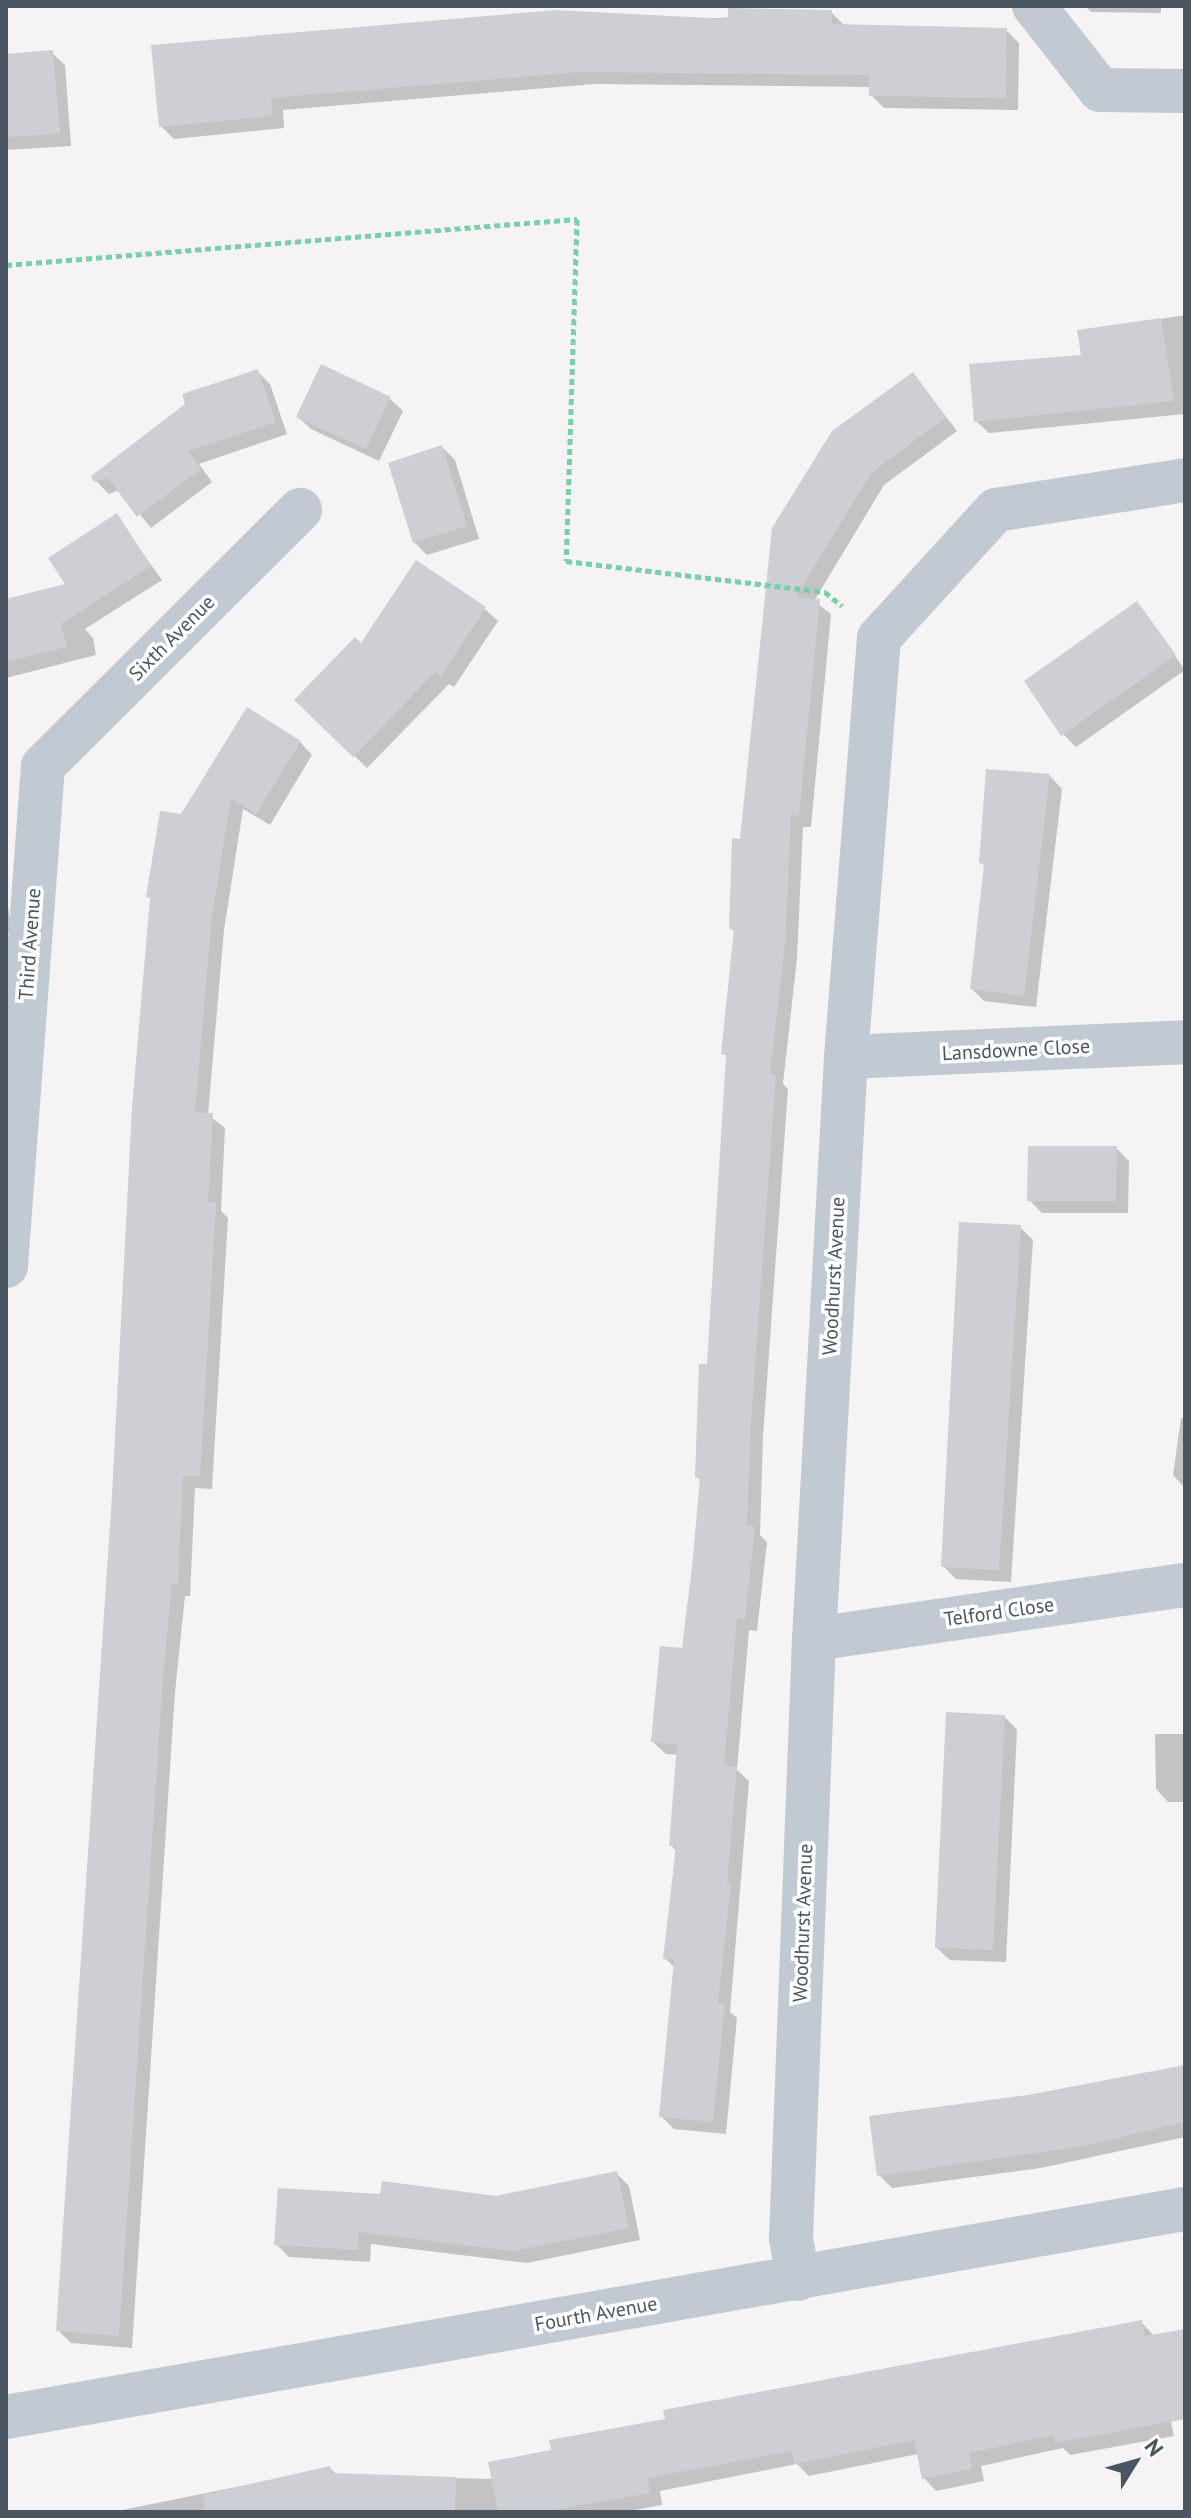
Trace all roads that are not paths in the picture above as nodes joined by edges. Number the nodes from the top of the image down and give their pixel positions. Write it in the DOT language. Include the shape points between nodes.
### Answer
graph roads {
  1 [pos="1034,6"];
  2 [pos="1185,91"];
  3 [pos="1185,480"];
  4 [pos="300,510"];
  5 [pos="25,768"];
  6 [pos="1185,1042"];
  7 [pos="846,1057"];
  8 [pos="6,1266"];
  9 [pos="1185,1585"];
  10 [pos="814,1639"];
  11 [pos="1185,2209"];
  12 [pos="798,2279"];
  13 [pos="6,2417"];
  1 -- 2 [label="street" via="1100,90"];
  3 -- 7 [label="street, Woodhurst Avenue" via="996,510 879,638"];
  4 -- 5 [label="street, Sixth Avenue"];
  5 -- 8 [label="street, Third Avenue"];
  6 -- 7 [label="street, Lansdowne Close"];
  7 -- 10 [label="street, Woodhurst Avenue"];
  9 -- 10 [label="street, Telford Close"];
  10 -- 12 [label="street, Woodhurst Avenue" via="791,2238"];
  11 -- 12 [label="street, Fourth Avenue"];
  12 -- 13 [label="street, Fourth Avenue"];
}
